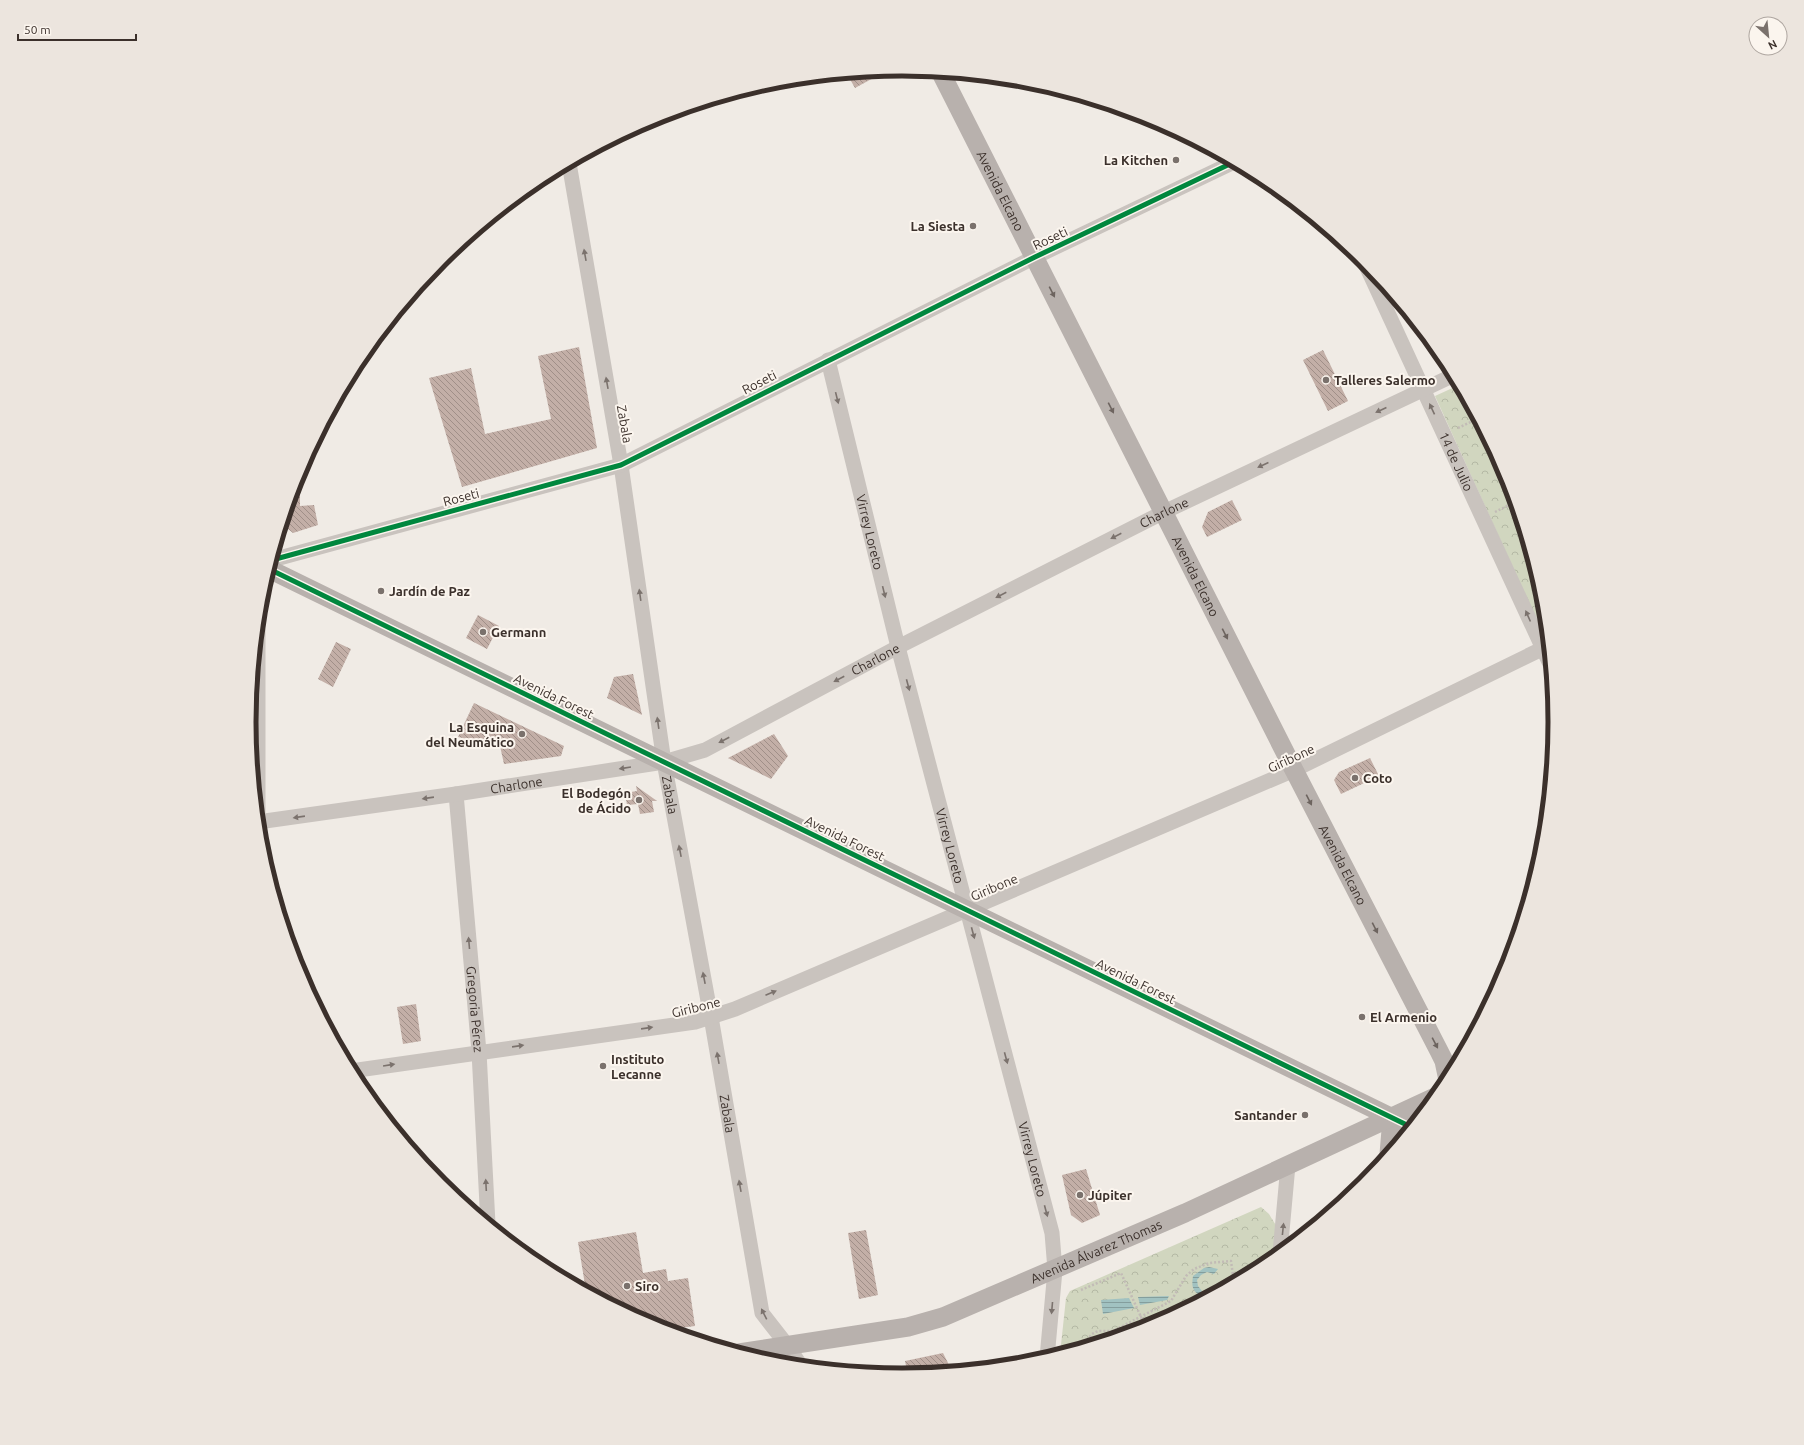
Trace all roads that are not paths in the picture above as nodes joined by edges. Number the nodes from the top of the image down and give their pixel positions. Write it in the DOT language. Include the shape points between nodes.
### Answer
graph roads {
  1 [pos="943,77"];
  2 [pos="1228,165"];
  3 [pos="570,169"];
  4 [pos="1034,257"];
  5 [pos="1372,279"];
  6 [pos="828,360"];
  7 [pos="1449,378"];
  8 [pos="1423,390"];
  9 [pos="621,465"];
  10 [pos="1164,512"];
  11 [pos="277,559"];
  12 [pos="274,571"];
  13 [pos="1544,644"];
  14 [pos="898,647"];
  15 [pos="1544,648"];
  16 [pos="258,670"];
  17 [pos="664,762"];
  18 [pos="1294,770"];
  19 [pos="258,776"];
  20 [pos="456,794"];
  21 [pos="263,821"];
  22 [pos="967,911"];
  23 [pos="711,1017"];
  24 [pos="478,1052"];
  25 [pos="357,1070"];
  26 [pos="1446,1072"];
  27 [pos="1426,1102"];
  28 [pos="1392,1118"];
  29 [pos="1407,1125"];
  30 [pos="1390,1147"];
  31 [pos="1288,1165"];
  32 [pos="488,1218"];
  33 [pos="1281,1246"];
  34 [pos="1055,1270"];
  35 [pos="787,1345"];
  36 [pos="751,1351"];
  37 [pos="1048,1352"];
  38 [pos="796,1360"];
  1 -- 4 [label="main road, Avenida Elcano"];
  2 -- 4 [label="street, Roseti"];
  9 -- 3 [label="street, Zabala, one-way"];
  4 -- 6 [label="street, Roseti"];
  4 -- 10 [label="main road, Avenida Elcano, one-way"];
  5 -- 8 [label="street, 14 de Julio"];
  6 -- 9 [label="street, Roseti"];
  6 -- 14 [label="street, Virrey Loreto, one-way"];
  7 -- 8 [label="street, Charlone"];
  8 -- 10 [label="street, Charlone, one-way"];
  13 -- 8 [label="street, 14 de Julio, one-way"];
  9 -- 11 [label="street, Roseti"];
  17 -- 9 [label="street, Zabala, one-way"];
  10 -- 14 [label="street, Charlone, one-way"];
  10 -- 18 [label="main road, Avenida Elcano, one-way"];
  12 -- 17 [label="main road, Avenida Forest"];
  14 -- 17 [label="street, Charlone, one-way" via="705,750"];
  14 -- 22 [label="street, Virrey Loreto, one-way"];
  15 -- 18 [label="street, Giribone"];
  16 -- 19 [label="street"];
  17 -- 20 [label="street, Charlone, one-way"];
  17 -- 22 [label="main road, Avenida Forest"];
  23 -- 17 [label="street, Zabala, one-way"];
  18 -- 22 [label="street, Giribone"];
  18 -- 26 [label="main road, Avenida Elcano, one-way" via="1440,1051"];
  20 -- 21 [label="street, Charlone, one-way"];
  24 -- 20 [label="street, Gregoria Pérez, one-way"];
  23 -- 22 [label="street, Giribone, one-way"];
  22 -- 28 [label="main road, Avenida Forest"];
  22 -- 34 [label="street, Virrey Loreto, one-way" via="1052,1233"];
  24 -- 23 [label="street, Giribone, one-way" via="695,1022"];
  35 -- 23 [label="street, Zabala, one-way" via="762,1313"];
  25 -- 24 [label="street, Giribone, one-way"];
  32 -- 24 [label="street, Gregoria Pérez, one-way"];
  27 -- 28 [label="main road, Avenida Álvarez Thomas"];
  28 -- 29 [label="main road, Avenida Forest"];
  28 -- 30 [label="main road"];
  28 -- 31 [label="main road, Avenida Álvarez Thomas"];
  33 -- 31 [label="street, one-way"];
  31 -- 34 [label="main road, Avenida Álvarez Thomas"];
  34 -- 35 [label="main road, Avenida Álvarez Thomas" via="926,1322"];
  34 -- 37 [label="street, Virrey Loreto, one-way"];
  35 -- 36 [label="main road, Avenida Álvarez Thomas"];
  35 -- 38 [label="street, Zabala"];
}
